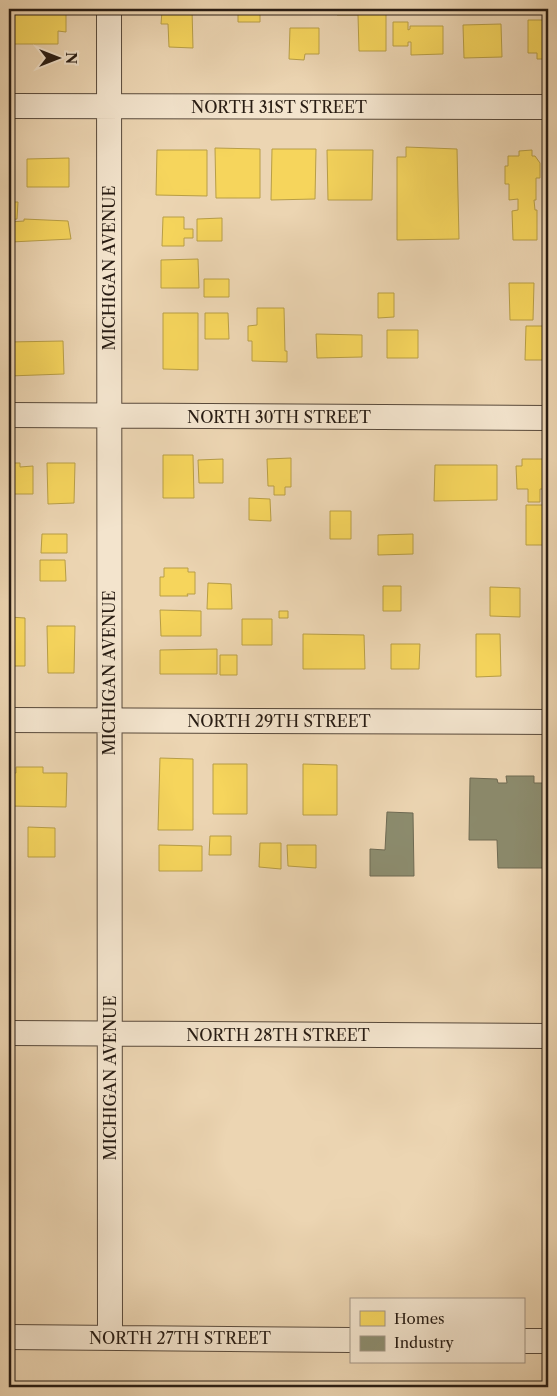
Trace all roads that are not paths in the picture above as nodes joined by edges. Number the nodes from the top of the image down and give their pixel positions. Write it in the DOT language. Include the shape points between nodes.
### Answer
graph roads {
  1 [pos="109,9"];
  2 [pos="9,106"];
  3 [pos="109,106"];
  4 [pos="548,107"];
  5 [pos="9,415"];
  6 [pos="109,416"];
  7 [pos="548,418"];
  8 [pos="9,720"];
  9 [pos="109,720"];
  10 [pos="548,722"];
  11 [pos="9,1033"];
  12 [pos="110,1034"];
  13 [pos="548,1036"];
  14 [pos="9,1337"];
  15 [pos="110,1338"];
  16 [pos="350,1340"];
  17 [pos="524,1341"];
  18 [pos="548,1341"];
  1 -- 3 [label="street, MICHIGAN AVENUE"];
  2 -- 3 [label="street, NORTH 31ST STREET"];
  3 -- 4 [label="street, NORTH 31ST STREET"];
  3 -- 6 [label="street, MICHIGAN AVENUE"];
  5 -- 6 [label="street, NORTH 30TH STREET"];
  6 -- 7 [label="street, NORTH 30TH STREET"];
  6 -- 9 [label="street, MICHIGAN AVENUE"];
  8 -- 9 [label="street, NORTH 29TH STREET"];
  9 -- 10 [label="street, NORTH 29TH STREET"];
  9 -- 12 [label="street, MICHIGAN AVENUE"];
  11 -- 12 [label="street, NORTH 28TH STREET"];
  12 -- 13 [label="street, NORTH 28TH STREET"];
  12 -- 15 [label="street, MICHIGAN AVENUE"];
  14 -- 15 [label="street, NORTH 27TH STREET"];
  15 -- 16 [label="street, NORTH 27TH STREET"];
  17 -- 18 [label="street"];
}
